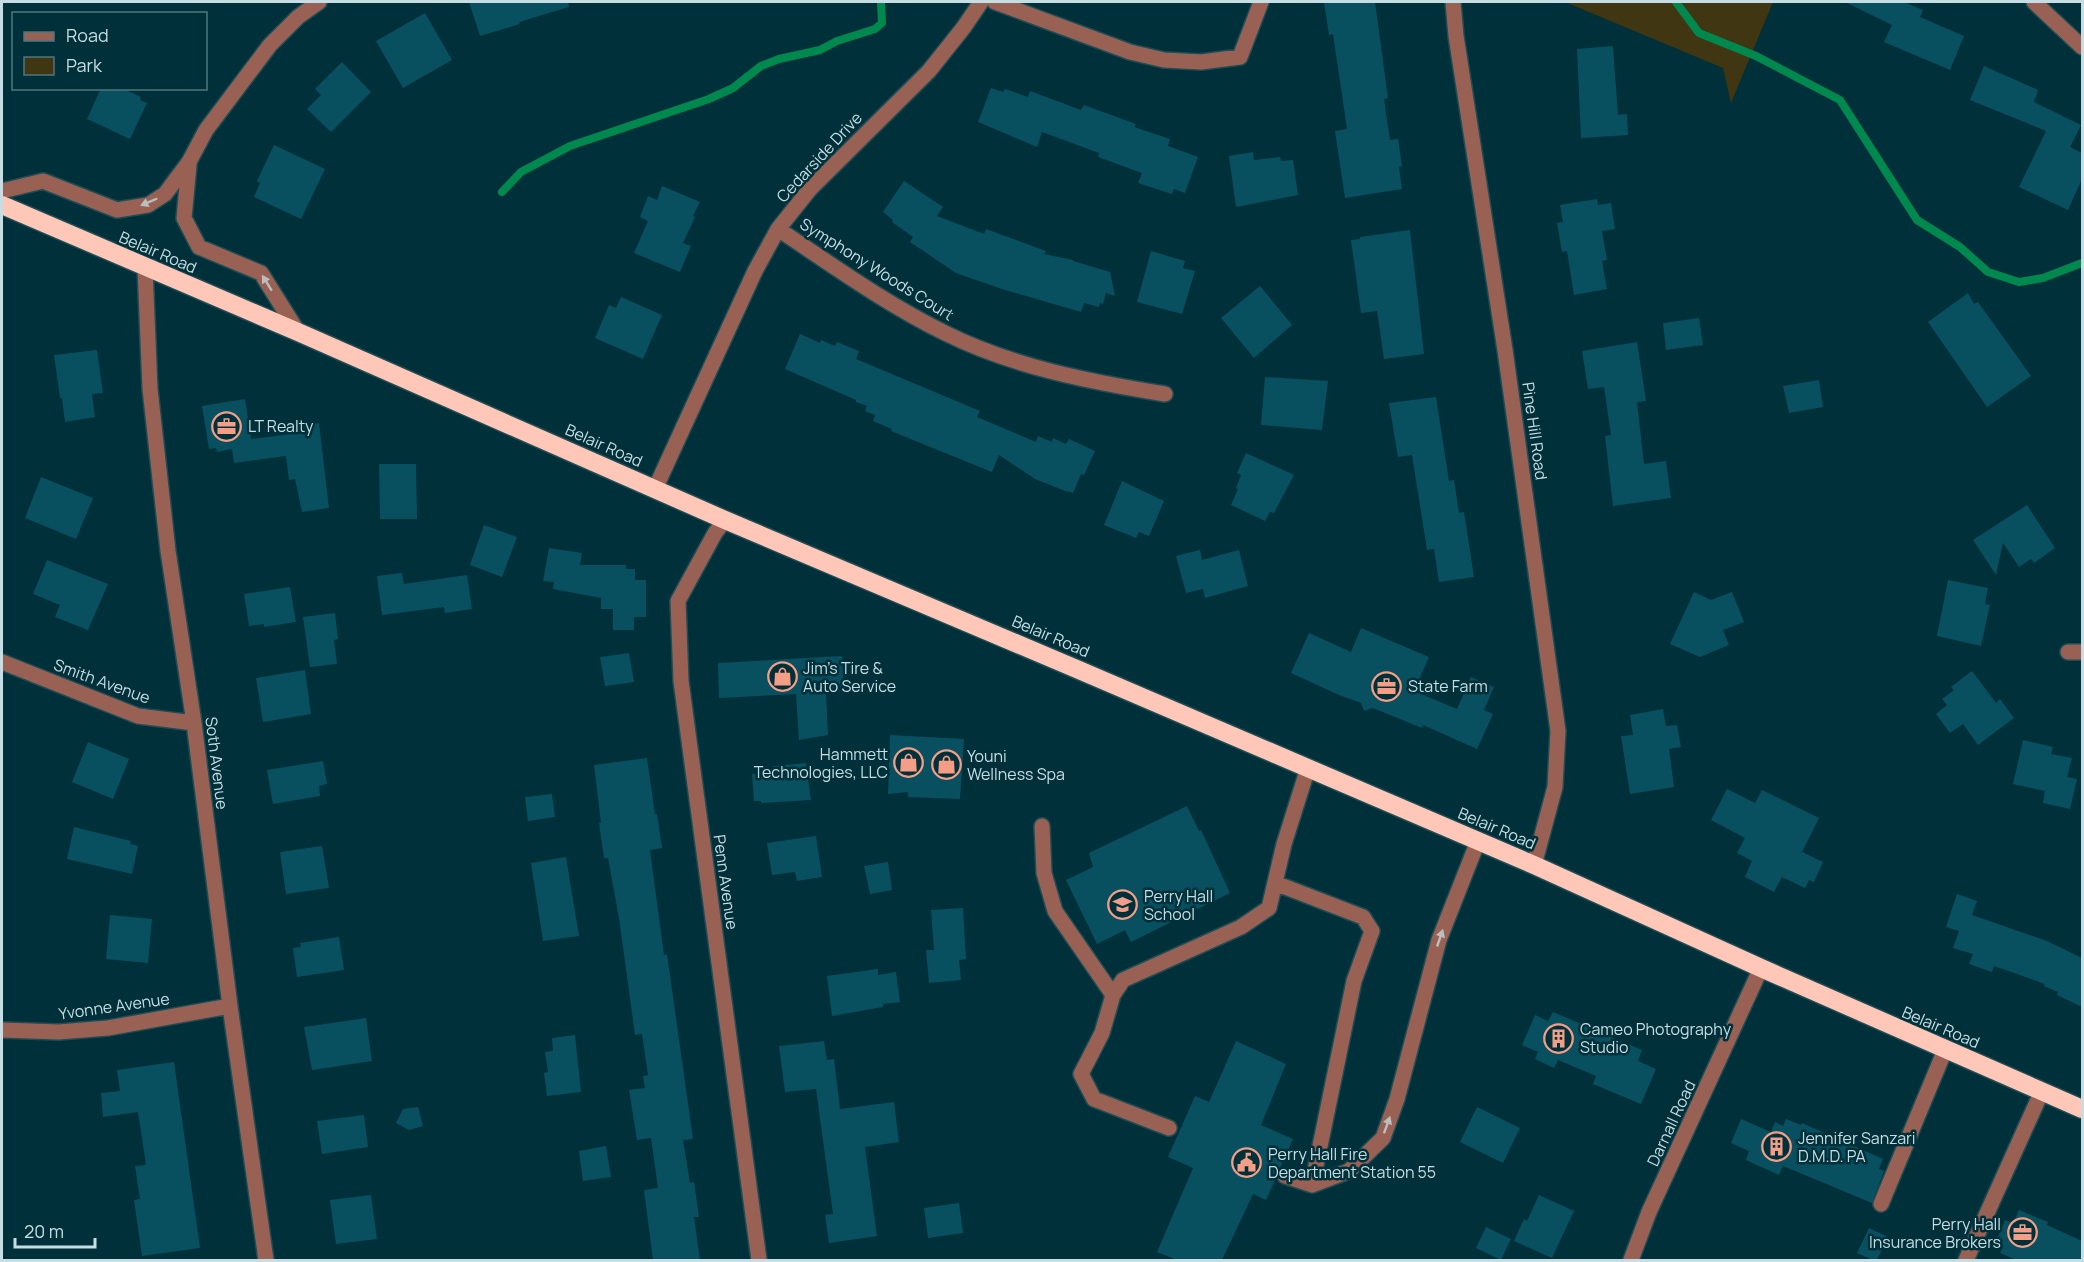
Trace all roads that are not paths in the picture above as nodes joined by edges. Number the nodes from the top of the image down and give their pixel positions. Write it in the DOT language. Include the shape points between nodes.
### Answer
graph roads {
  1 [pos="318,2"];
  2 [pos="981,2"];
  3 [pos="995,2"];
  4 [pos="1261,2"];
  5 [pos="1453,2"];
  6 [pos="2034,2"];
  7 [pos="2082,47"];
  8 [pos="189,162"];
  9 [pos="2,191"];
  10 [pos="2,205"];
  11 [pos="778,229"];
  12 [pos="145,268"];
  13 [pos="298,333"];
  14 [pos="1165,394"];
  15 [pos="655,489"];
  16 [pos="725,520"];
  17 [pos="2,662"];
  18 [pos="194,723"];
  19 [pos="1308,768"];
  20 [pos="1042,826"];
  21 [pos="1478,842"];
  22 [pos="1534,865"];
  23 [pos="1275,883"];
  24 [pos="1761,968"];
  25 [pos="1113,995"];
  26 [pos="230,1006"];
  27 [pos="2,1030"];
  28 [pos="1945,1050"];
  29 [pos="2042,1090"];
  30 [pos="2082,1108"];
  31 [pos="1169,1128"];
  32 [pos="1285,1176"];
  33 [pos="1312,1185"];
  34 [pos="1881,1204"];
  35 [pos="266,1260"];
  36 [pos="759,1260"];
  37 [pos="1631,1260"];
  38 [pos="1966,1260"];
  1 -- 8 [label="street" via="270,45 206,130"];
  2 -- 11 [label="street, Cedarside Drive" via="929,71 810,189"];
  3 -- 4 [label="street" via="1141,55 1201,62 1240,57"];
  5 -- 22 [label="street, Pine Hill Road" via="1558,731 1555,787"];
  6 -- 7 [label="street"];
  8 -- 9 [label="street, one-way" via="165,194 148,205 117,210 43,181"];
  13 -- 8 [label="street, one-way" via="261,273 199,247 184,218"];
  10 -- 12 [label="highway, Belair Road"];
  11 -- 14 [label="street, Symphony Woods Court" via="946,334 1036,367 1107,385"];
  11 -- 15 [label="street, Cedarside Drive"];
  12 -- 13 [label="highway, Belair Road"];
  12 -- 18 [label="street, Soth Avenue" via="150,388 168,551"];
  13 -- 15 [label="highway, Belair Road"];
  15 -- 16 [label="highway, Belair Road"];
  16 -- 19 [label="highway, Belair Road"];
  16 -- 36 [label="street, Penn Avenue" via="678,601 681,681"];
  17 -- 18 [label="street, Smith Avenue" via="138,716"];
  18 -- 26 [label="street, Soth Avenue"];
  19 -- 21 [label="highway, Belair Road"];
  19 -- 23 [label="street"];
  20 -- 25 [label="street" via="1044,873 1055,911"];
  21 -- 22 [label="highway, Belair Road"];
  33 -- 21 [label="street, one-way" via="1349,1171 1383,1138 1397,1099 1438,940"];
  22 -- 24 [label="highway, Belair Road"];
  23 -- 25 [label="street" via="1269,908 1241,927 1123,980"];
  23 -- 33 [label="street" via="1364,918 1372,931 1354,981"];
  24 -- 28 [label="highway, Belair Road"];
  24 -- 37 [label="street, Darnall Road" via="1649,1212"];
  25 -- 31 [label="street" via="1102,1033 1081,1074 1094,1099"];
  26 -- 27 [label="street, Yvonne Avenue" via="108,1028 59,1032"];
  26 -- 35 [label="street, Soth Avenue"];
  28 -- 29 [label="highway, Belair Road"];
  28 -- 34 [label="street"];
  29 -- 30 [label="highway, Belair Road"];
  29 -- 38 [label="street"];
  32 -- 33 [label="street"];
}
